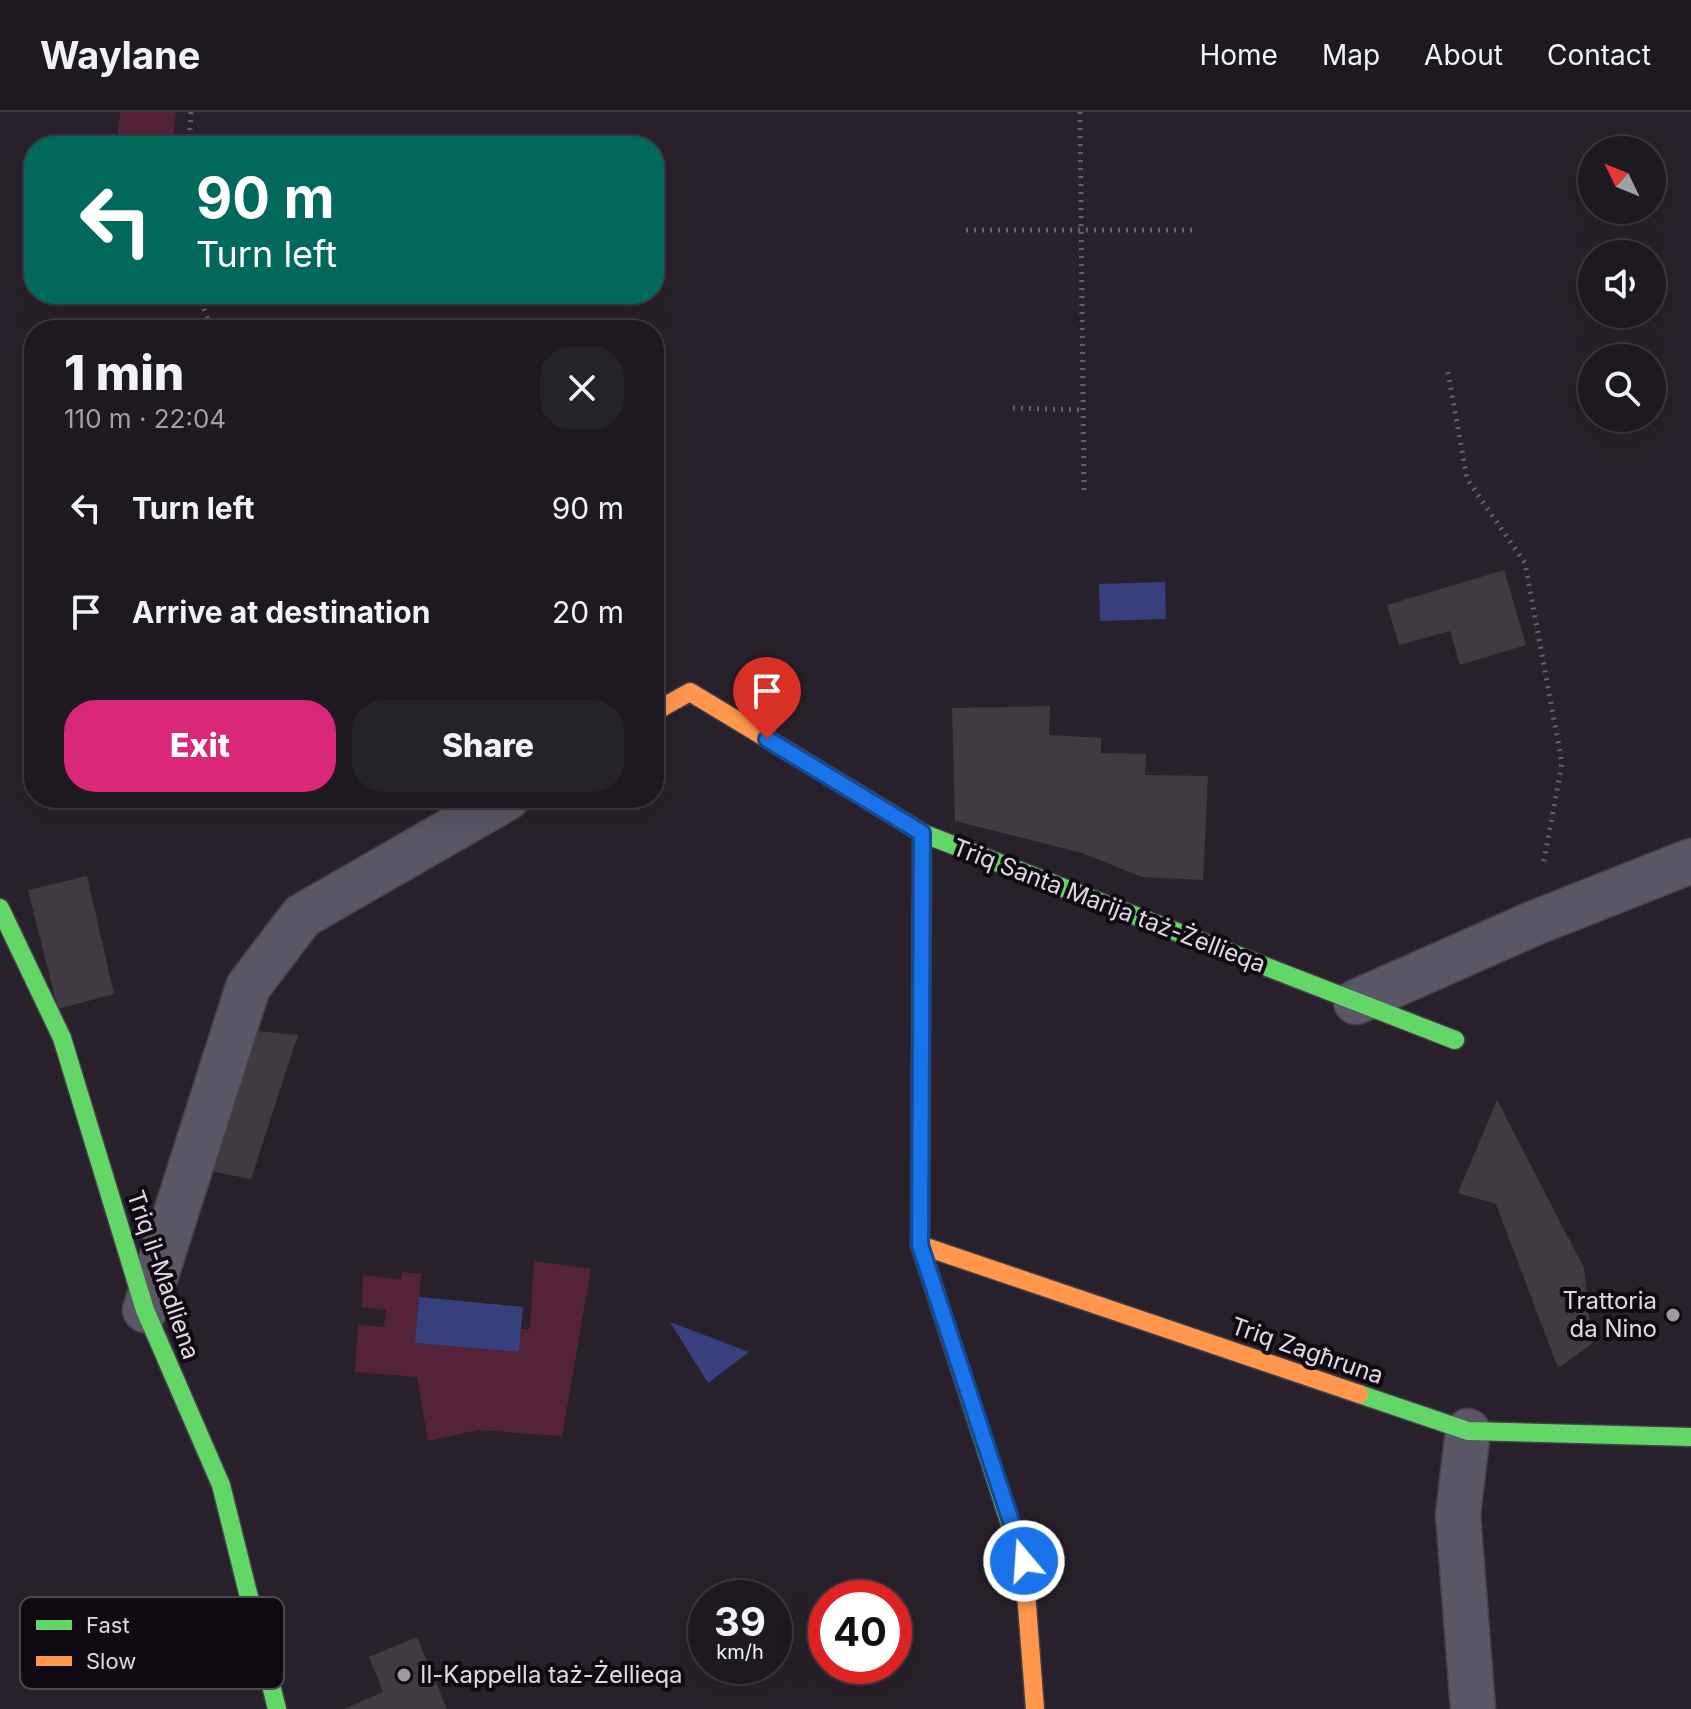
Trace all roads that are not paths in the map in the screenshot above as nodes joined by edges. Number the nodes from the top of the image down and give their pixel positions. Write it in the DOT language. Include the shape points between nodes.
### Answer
graph roads {
  1 [pos="664,706"];
  2 [pos="490,808"];
  3 [pos="922,833"];
  4 [pos="1691,861"];
  5 [pos="0,908"];
  6 [pos="1356,1002"];
  7 [pos="1455,1040"];
  8 [pos="920,1245"];
  9 [pos="145,1310"];
  10 [pos="1468,1431"];
  11 [pos="1691,1437"];
  12 [pos="250,1597"];
  13 [pos="273,1689"];
  14 [pos="277,1709"];
  15 [pos="1035,1709"];
  16 [pos="1473,1709"];
  1 -- 3 [label="street, Triq Santa Marija taż-Żellieqa" via="690,692"];
  2 -- 9 [label="street" via="302,916 248,987"];
  3 -- 6 [label="street, Triq Santa Marija taż-Żellieqa"];
  3 -- 8 [label="street"];
  4 -- 6 [label="street"];
  5 -- 9 [label="street, Triq il-Madliena" via="62,1038"];
  6 -- 7 [label="street, Triq Santa Marija taż-Żellieqa"];
  8 -- 10 [label="street, Triq Zagħruna"];
  8 -- 15 [label="street" via="1024,1561"];
  9 -- 12 [label="street, Triq il-Madliena" via="221,1485"];
  10 -- 11 [label="street, Triq Zagħruna"];
  10 -- 16 [label="street" via="1458,1514"];
  13 -- 14 [label="street, Triq il-Madliena"];
}
